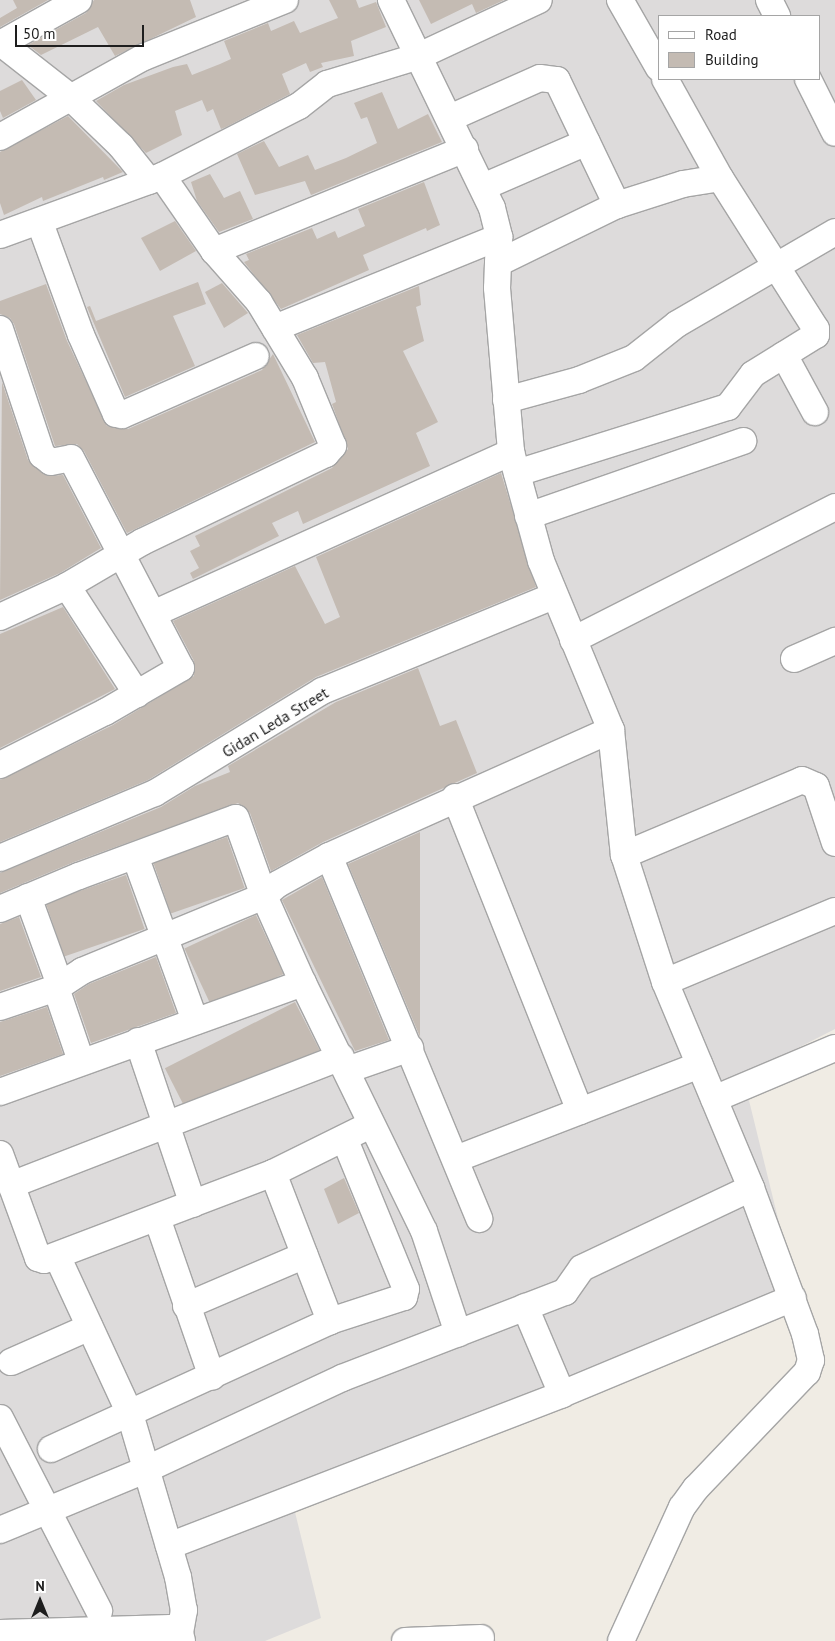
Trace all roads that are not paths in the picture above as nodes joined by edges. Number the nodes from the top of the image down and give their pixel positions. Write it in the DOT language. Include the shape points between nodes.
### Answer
graph roads {
  1 [pos="79,0"];
  2 [pos="285,0"];
  3 [pos="391,0"];
  4 [pos="539,0"];
  5 [pos="620,0"];
  6 [pos="769,0"];
  7 [pos="776,15"];
  8 [pos="1,44"];
  9 [pos="419,56"];
  10 [pos="658,66"];
  11 [pos="666,80"];
  12 [pos="808,80"];
  13 [pos="70,97"];
  14 [pos="450,118"];
  15 [pos="835,133"];
  16 [pos="0,137"];
  17 [pos="587,142"];
  18 [pos="465,149"];
  19 [pos="156,178"];
  20 [pos="720,178"];
  21 [pos="483,187"];
  22 [pos="617,205"];
  23 [pos="40,223"];
  24 [pos="835,232"];
  25 [pos="0,235"];
  26 [pos="498,237"];
  27 [pos="214,252"];
  28 [pos="498,263"];
  29 [pos="775,266"];
  30 [pos="275,328"];
  31 [pos="0,329"];
  32 [pos="784,355"];
  33 [pos="256,356"];
  34 [pos="506,400"];
  35 [pos="815,412"];
  36 [pos="743,441"];
  37 [pos="514,463"];
  38 [pos="835,507"];
  39 [pos="528,516"];
  40 [pos="122,554"];
  41 [pos="68,586"];
  42 [pos="554,596"];
  43 [pos="154,613"];
  44 [pos="0,617"];
  45 [pos="573,640"];
  46 [pos="835,641"];
  47 [pos="794,659"];
  48 [pos="137,694"];
  49 [pos="611,730"];
  50 [pos="0,765"];
  51 [pos="455,797"];
  52 [pos="831,813"];
  53 [pos="835,843"];
  54 [pos="624,855"];
  55 [pos="135,856"];
  56 [pos="329,856"];
  57 [pos="0,858"];
  58 [pos="264,896"];
  59 [pos="28,898"];
  60 [pos="0,909"];
  61 [pos="835,912"];
  62 [pos="165,939"];
  63 [pos="665,982"];
  64 [pos="303,983"];
  65 [pos="58,987"];
  66 [pos="0,1007"];
  67 [pos="195,1021"];
  68 [pos="138,1041"];
  69 [pos="410,1048"];
  70 [pos="835,1048"];
  71 [pos="81,1061"];
  72 [pos="344,1064"];
  73 [pos="700,1065"];
  74 [pos="0,1092"];
  75 [pos="714,1099"];
  76 [pos="580,1111"];
  77 [pos="371,1124"];
  78 [pos="166,1125"];
  79 [pos="344,1138"];
  80 [pos="0,1154"];
  81 [pos="456,1159"];
  82 [pos="273,1173"];
  83 [pos="11,1185"];
  84 [pos="751,1188"];
  85 [pos="193,1204"];
  86 [pos="157,1218"];
  87 [pos="479,1219"];
  88 [pos="305,1255"];
  89 [pos="58,1258"];
  90 [pos="792,1298"];
  91 [pos="186,1306"];
  92 [pos="526,1307"];
  93 [pos="330,1321"];
  94 [pos="90,1327"];
  95 [pos="458,1333"];
  96 [pos="11,1362"];
  97 [pos="212,1377"];
  98 [pos="562,1394"];
  99 [pos="130,1414"];
  100 [pos="1,1423"];
  101 [pos="51,1449"];
  102 [pos="147,1469"];
  103 [pos="50,1510"];
  104 [pos="0,1530"];
  105 [pos="169,1546"];
  106 [pos="99,1611"];
  107 [pos="0,1632"];
  108 [pos="181,1637"];
  109 [pos="481,1638"];
  110 [pos="405,1641"];
  111 [pos="621,1641"];
  1 -- 8 [label="street"];
  2 -- 13 [label="street" via="144,57"];
  3 -- 9 [label="street"];
  4 -- 9 [label="street"];
  5 -- 10 [label="street"];
  6 -- 7 [label="street"];
  8 -- 13 [label="street"];
  9 -- 14 [label="street"];
  9 -- 19 [label="street" via="327,84 300,106"];
  11 -- 20 [label="street"];
  12 -- 15 [label="street"];
  13 -- 16 [label="street"];
  13 -- 19 [label="street"];
  14 -- 17 [label="street" via="549,78 557,80"];
  14 -- 18 [label="street"];
  17 -- 21 [label="street"];
  17 -- 22 [label="street"];
  18 -- 21 [label="street"];
  18 -- 27 [label="street"];
  19 -- 23 [label="street"];
  19 -- 27 [label="street"];
  20 -- 22 [label="street" via="683,184"];
  20 -- 29 [label="street"];
  21 -- 26 [label="street"];
  22 -- 28 [label="street"];
  23 -- 25 [label="street"];
  23 -- 33 [label="street" via="81,335 116,414 122,415"];
  24 -- 29 [label="street"];
  26 -- 28 [label="street"];
  26 -- 30 [label="street"];
  27 -- 30 [label="street" via="259,302"];
  28 -- 34 [label="street"];
  29 -- 32 [label="street" via="816,332"];
  29 -- 34 [label="street" via="677,324 634,358 579,380"];
  30 -- 40 [label="street" via="305,378 333,446 331,449"];
  31 -- 40 [label="street" via="42,455 51,462 71,458"];
  32 -- 35 [label="street"];
  32 -- 37 [label="street" via="753,374 728,407"];
  34 -- 37 [label="street"];
  36 -- 39 [label="street"];
  37 -- 39 [label="street"];
  37 -- 43 [label="street"];
  38 -- 45 [label="street"];
  39 -- 42 [label="street"];
  40 -- 41 [label="street"];
  40 -- 43 [label="street"];
  41 -- 44 [label="street"];
  41 -- 48 [label="street"];
  42 -- 45 [label="street"];
  42 -- 57 [label="street, Gidan Leda Street" via="322,691 155,792"];
  43 -- 48 [label="street" via="181,668"];
  45 -- 49 [label="street"];
  46 -- 47 [label="street"];
  48 -- 50 [label="street"];
  49 -- 51 [label="street"];
  49 -- 54 [label="street"];
  51 -- 56 [label="street"];
  51 -- 76 [label="street"];
  52 -- 53 [label="street"];
  52 -- 54 [label="street" via="816,786 802,780"];
  54 -- 63 [label="street"];
  55 -- 58 [label="street" via="236,818"];
  55 -- 59 [label="street"];
  55 -- 62 [label="street"];
  56 -- 58 [label="street" via="278,884"];
  56 -- 69 [label="street"];
  58 -- 62 [label="street"];
  58 -- 64 [label="street"];
  59 -- 60 [label="street"];
  59 -- 65 [label="street"];
  61 -- 63 [label="street"];
  62 -- 65 [label="street" via="82,971"];
  62 -- 67 [label="street"];
  63 -- 73 [label="street"];
  64 -- 67 [label="street"];
  64 -- 72 [label="street"];
  65 -- 66 [label="street"];
  65 -- 71 [label="street"];
  67 -- 68 [label="street"];
  68 -- 71 [label="street"];
  68 -- 78 [label="street"];
  69 -- 72 [label="street"];
  69 -- 81 [label="street"];
  70 -- 75 [label="street"];
  71 -- 74 [label="street"];
  72 -- 77 [label="street"];
  72 -- 78 [label="street"];
  73 -- 75 [label="street"];
  73 -- 76 [label="street"];
  75 -- 84 [label="street"];
  76 -- 81 [label="street"];
  77 -- 79 [label="street"];
  77 -- 95 [label="street" via="424,1232"];
  78 -- 83 [label="street"];
  78 -- 85 [label="street"];
  79 -- 82 [label="street"];
  79 -- 93 [label="street" via="406,1289 404,1297"];
  80 -- 83 [label="street"];
  81 -- 87 [label="street"];
  82 -- 85 [label="street"];
  82 -- 88 [label="street"];
  83 -- 89 [label="street" via="38,1258"];
  84 -- 90 [label="street"];
  84 -- 92 [label="street" via="582,1268 565,1292"];
  85 -- 86 [label="street"];
  86 -- 89 [label="street"];
  86 -- 91 [label="street"];
  88 -- 91 [label="street"];
  88 -- 93 [label="street"];
  89 -- 94 [label="street"];
  90 -- 98 [label="street"];
  90 -- 111 [label="street" via="810,1360 807,1372 696,1488 682,1507"];
  91 -- 97 [label="street"];
  92 -- 95 [label="street"];
  92 -- 98 [label="street"];
  93 -- 97 [label="street"];
  94 -- 96 [label="street"];
  94 -- 99 [label="street"];
  95 -- 102 [label="street" via="314,1390"];
  97 -- 99 [label="street"];
  98 -- 105 [label="street"];
  99 -- 101 [label="street"];
  99 -- 102 [label="street"];
  100 -- 103 [label="street"];
  102 -- 103 [label="street"];
  102 -- 105 [label="street"];
  103 -- 104 [label="street"];
  103 -- 106 [label="street"];
  105 -- 108 [label="street" via="184,1610"];
  107 -- 108 [label="street" via="170,1628"];
  109 -- 110 [label="street"];
}
